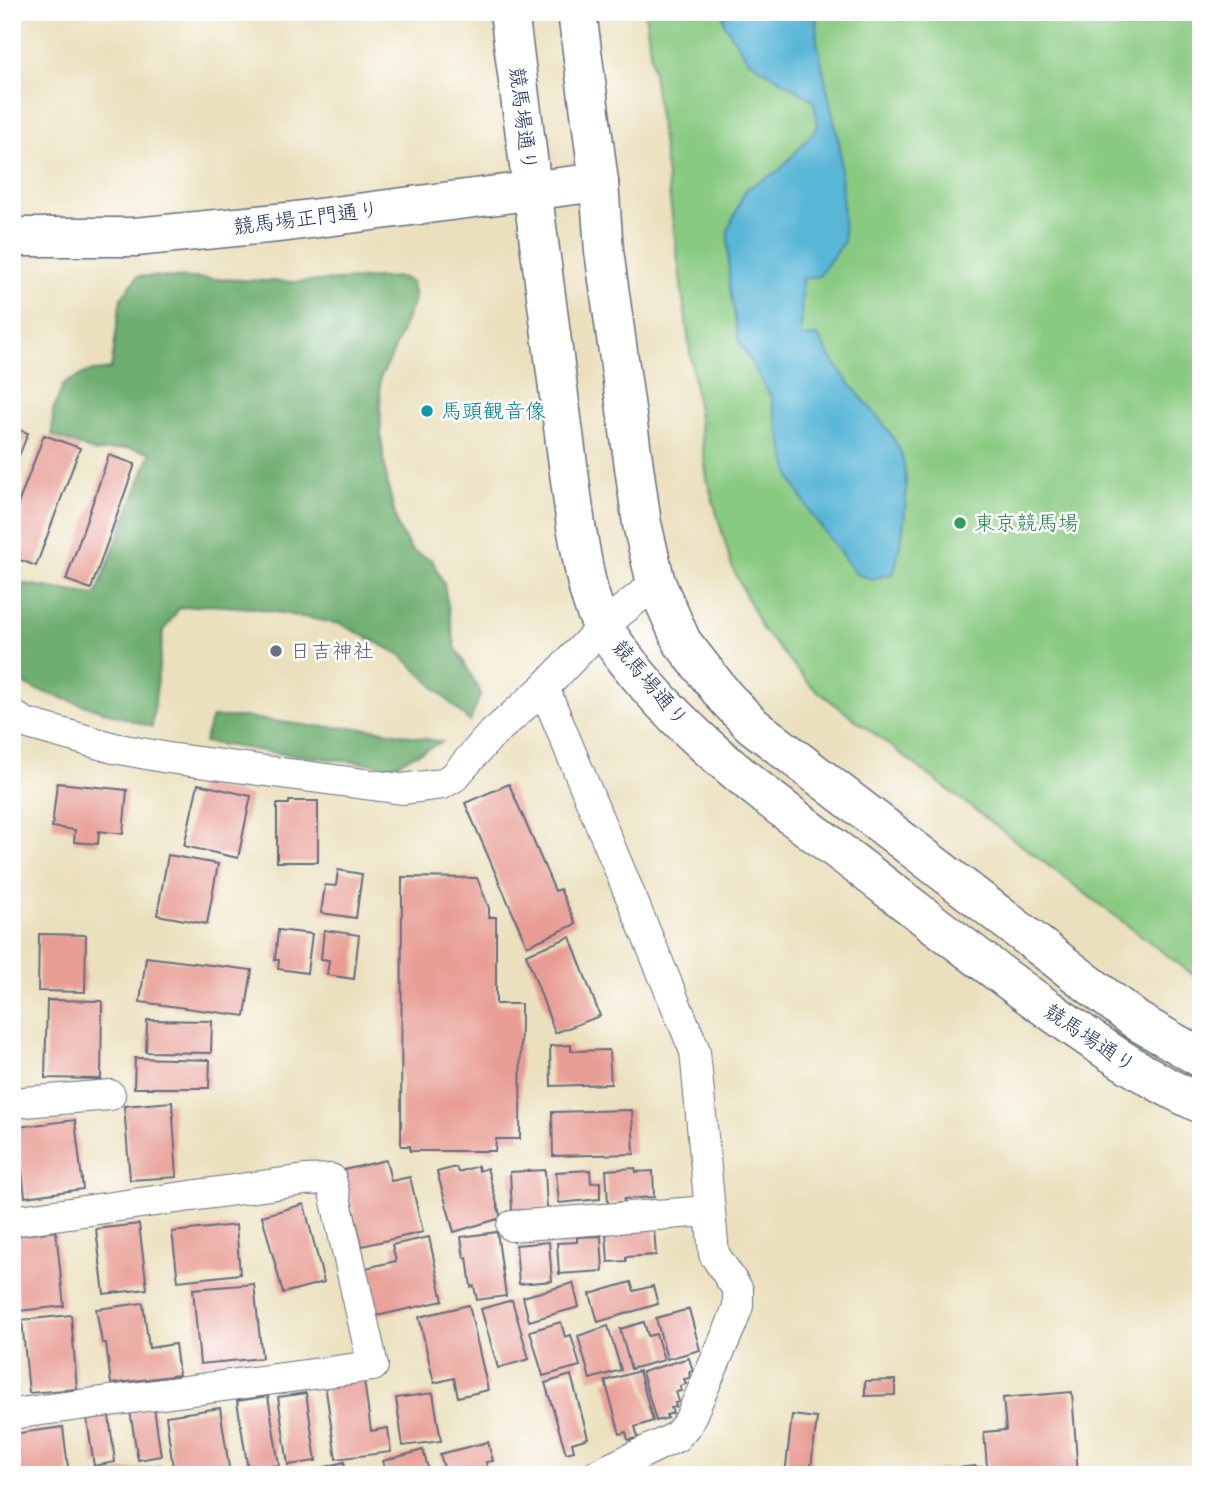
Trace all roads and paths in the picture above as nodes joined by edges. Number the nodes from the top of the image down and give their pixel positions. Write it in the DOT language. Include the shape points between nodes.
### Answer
graph roads {
  1 [pos="509,12"];
  2 [pos="577,12"];
  3 [pos="599,182"];
  4 [pos="532,191"];
  5 [pos="12,237"];
  6 [pos="656,583"];
  7 [pos="603,626"];
  8 [pos="544,688"];
  9 [pos="12,715"];
  10 [pos="1201,1058"];
  11 [pos="110,1095"];
  12 [pos="12,1104"];
  13 [pos="1201,1104"];
  14 [pos="708,1211"];
  15 [pos="12,1221"];
  16 [pos="512,1226"];
  17 [pos="12,1414"];
  18 [pos="596,1475"];
  1 -- 4 [label="street, 競馬場通り"];
  2 -- 3 [label="street, 競馬場通り"];
  3 -- 4 [label="street, 競馬場正門通り"];
  3 -- 6 [label="street, 競馬場通り" via="604,251 642,524"];
  4 -- 5 [label="street, 競馬場正門通り" via="135,237"];
  4 -- 7 [label="street, 競馬場通り" via="576,526"];
  6 -- 7 [label="street"];
  6 -- 10 [label="street, 競馬場通り" via="682,642 752,725 1137,1021"];
  7 -- 8 [label="street"];
  7 -- 13 [label="street, 競馬場通り" via="674,715 726,762 994,971 1113,1055"];
  8 -- 9 [label="street" via="489,737 454,777 402,789 114,748"];
  8 -- 14 [label="street" via="695,1051"];
  11 -- 12 [label="street"];
  14 -- 16 [label="street"];
  14 -- 18 [label="street" via="714,1254 738,1290 732,1323 688,1423 676,1437"];
  15 -- 17 [label="street" via="331,1179 373,1366"];
}
